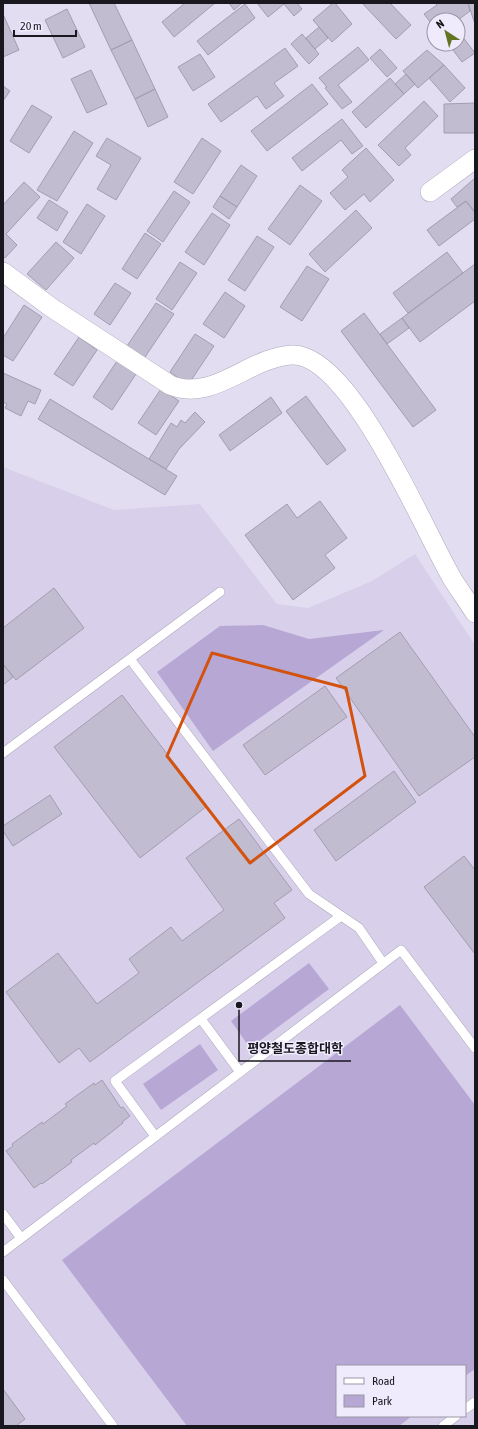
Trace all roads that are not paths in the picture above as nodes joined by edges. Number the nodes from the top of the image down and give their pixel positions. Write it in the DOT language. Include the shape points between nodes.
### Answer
graph roads {
  1 [pos="475,159"];
  2 [pos="430,192"];
  3 [pos="3,272"];
  4 [pos="220,592"];
  5 [pos="475,613"];
  6 [pos="130,659"];
  7 [pos="3,753"];
  8 [pos="341,916"];
  9 [pos="383,963"];
  10 [pos="200,1019"];
  11 [pos="475,1048"];
  12 [pos="240,1072"];
  13 [pos="155,1136"];
  14 [pos="3,1214"];
  15 [pos="21,1238"];
  16 [pos="3,1252"];
  17 [pos="3,1280"];
  18 [pos="475,1402"];
  19 [pos="466,1408"];
  20 [pos="455,1417"];
  21 [pos="113,1426"];
  22 [pos="443,1426"];
  1 -- 2 [label="street"];
  3 -- 5 [label="street" via="52,308 170,385 181,389 201,389 217,384 247,369 284,356 300,355 318,364 349,396 379,440 453,580"];
  4 -- 6 [label="lane"];
  6 -- 7 [label="lane"];
  6 -- 8 [label="lane" via="308,894"];
  8 -- 9 [label="lane" via="359,928"];
  8 -- 10 [label="lane"];
  9 -- 11 [label="lane" via="401,950"];
  9 -- 12 [label="lane"];
  10 -- 12 [label="lane"];
  10 -- 13 [label="lane" via="115,1081"];
  12 -- 13 [label="lane"];
  13 -- 15 [label="lane"];
  14 -- 15 [label="lane"];
  15 -- 16 [label="lane"];
  17 -- 21 [label="lane"];
  18 -- 19 [label="lane"];
  20 -- 22 [label="lane"];
}
